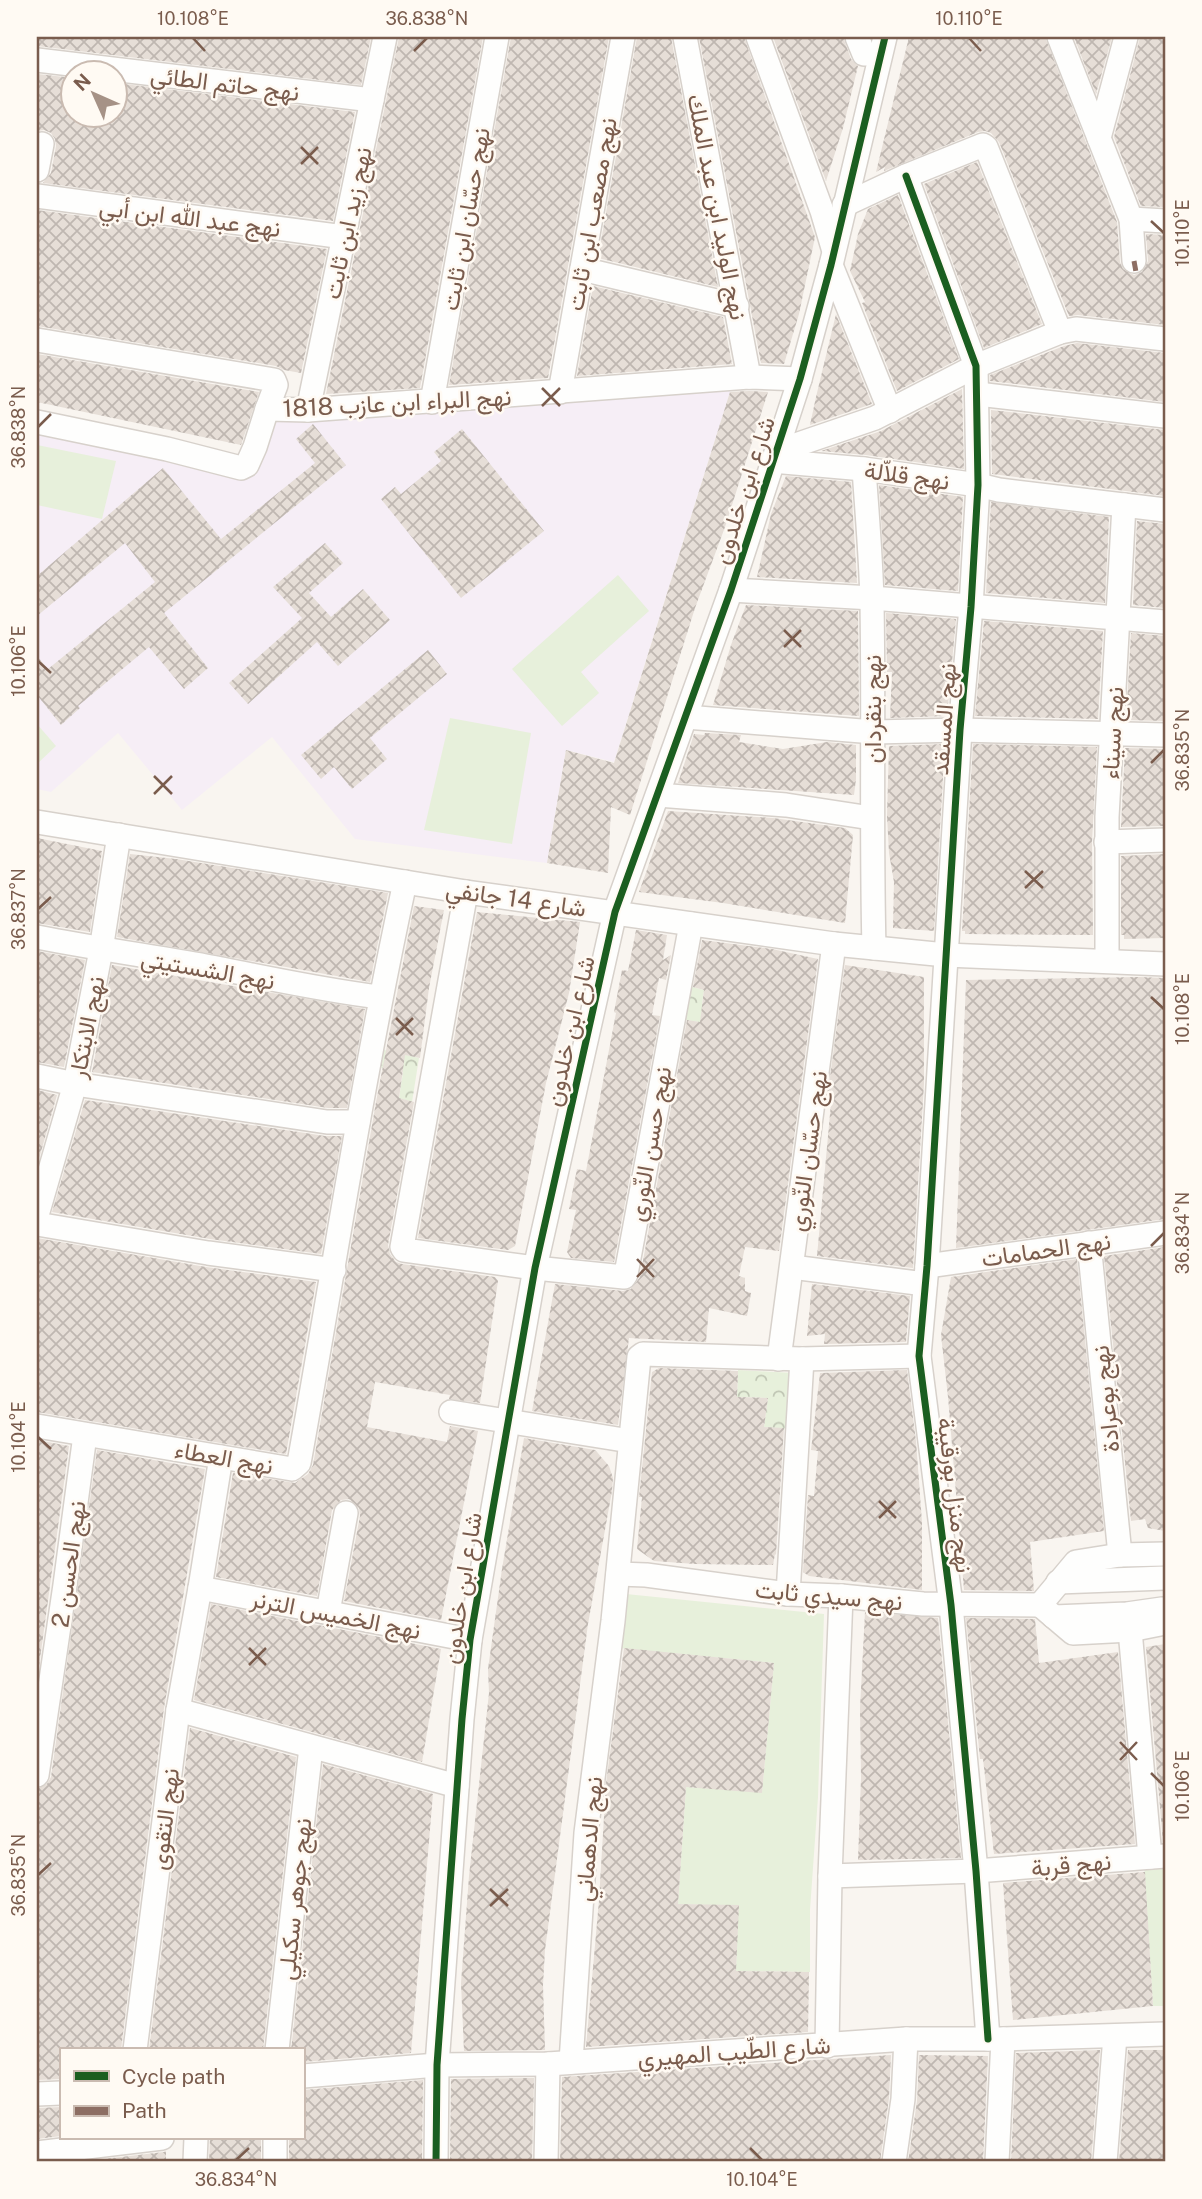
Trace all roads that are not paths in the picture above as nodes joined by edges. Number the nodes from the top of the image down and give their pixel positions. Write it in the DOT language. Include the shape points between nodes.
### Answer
graph roads {
  1 [pos="386,37"];
  2 [pos="497,37"];
  3 [pos="623,37"];
  4 [pos="685,37"];
  5 [pos="758,37"];
  6 [pos="885,37"];
  7 [pos="1059,37"];
  8 [pos="1126,37"];
  9 [pos="37,60"];
  10 [pos="372,100"];
  11 [pos="1098,138"];
  12 [pos="42,144"];
  13 [pos="37,170"];
  14 [pos="906,176"];
  15 [pos="37,197"];
  16 [pos="844,205"];
  17 [pos="1131,219"];
  18 [pos="1165,221"];
  19 [pos="344,237"];
  20 [pos="833,258"];
  21 [pos="1134,261"];
  22 [pos="582,269"];
  23 [pos="737,306"];
  24 [pos="1060,332"];
  25 [pos="37,340"];
  26 [pos="1165,340"];
  27 [pos="976,366"];
  28 [pos="749,377"];
  29 [pos="800,379"];
  30 [pos="560,392"];
  31 [pos="978,394"];
  32 [pos="432,402"];
  33 [pos="267,409"];
  34 [pos="309,410"];
  35 [pos="890,411"];
  36 [pos="1165,416"];
  37 [pos="37,422"];
  38 [pos="775,455"];
  39 [pos="864,469"];
  40 [pos="978,485"];
  41 [pos="1124,505"];
  42 [pos="1165,510"];
  43 [pos="731,590"];
  44 [pos="872,598"];
  45 [pos="971,607"];
  46 [pos="1118,617"];
  47 [pos="1165,622"];
  48 [pos="686,717"];
  49 [pos="960,730"];
  50 [pos="874,732"];
  51 [pos="1113,732"];
  52 [pos="1165,735"];
  53 [pos="658,794"];
  54 [pos="871,818"];
  55 [pos="37,822"];
  56 [pos="120,835"];
  57 [pos="1165,840"];
  58 [pos="1106,842"];
  59 [pos="405,882"];
  60 [pos="466,892"];
  61 [pos="615,912"];
  62 [pos="691,924"];
  63 [pos="37,937"];
  64 [pos="834,943"];
  65 [pos="874,948"];
  66 [pos="101,950"];
  67 [pos="946,955"];
  68 [pos="1107,961"];
  69 [pos="1165,964"];
  70 [pos="380,997"];
  71 [pos="37,1076"];
  72 [pos="75,1084"];
  73 [pos="358,1122"];
  74 [pos="37,1215"];
  75 [pos="37,1224"];
  76 [pos="1165,1233"];
  77 [pos="1089,1243"];
  78 [pos="792,1267"];
  79 [pos="536,1268"];
  80 [pos="334,1270"];
  81 [pos="926,1275"];
  82 [pos="919,1356"];
  83 [pos="779,1359"];
  84 [pos="803,1359"];
  85 [pos="451,1412"];
  86 [pos="509,1420"];
  87 [pos="37,1426"];
  88 [pos="85,1435"];
  89 [pos="630,1441"];
  90 [pos="221,1457"];
  91 [pos="346,1513"];
  92 [pos="1165,1553"];
  93 [pos="1120,1555"];
  94 [pos="618,1574"];
  95 [pos="1165,1577"];
  96 [pos="1058,1582"];
  97 [pos="200,1588"];
  98 [pos="788,1594"];
  99 [pos="841,1596"];
  100 [pos="951,1605"];
  101 [pos="1165,1609"];
  102 [pos="1047,1611"];
  103 [pos="328,1612"];
  104 [pos="1165,1623"];
  105 [pos="1130,1630"];
  106 [pos="470,1640"];
  107 [pos="178,1710"];
  108 [pos="311,1747"];
  109 [pos="37,1775"];
  110 [pos="457,1786"];
  111 [pos="1158,1856"];
  112 [pos="976,1871"];
  113 [pos="830,1876"];
  114 [pos="1165,2034"];
  115 [pos="1115,2036"];
  116 [pos="906,2039"];
  117 [pos="996,2039"];
  118 [pos="827,2046"];
  119 [pos="135,2048"];
  120 [pos="277,2048"];
  121 [pos="559,2063"];
  122 [pos="437,2065"];
  123 [pos="304,2076"];
  124 [pos="60,2093"];
  125 [pos="37,2094"];
  126 [pos="152,2140"];
  127 [pos="196,2140"];
  128 [pos="275,2140"];
  129 [pos="37,2153"];
  130 [pos="72,2156"];
  131 [pos="195,2162"];
  132 [pos="275,2162"];
  133 [pos="436,2162"];
  134 [pos="546,2162"];
  135 [pos="894,2162"];
  136 [pos="997,2162"];
  137 [pos="1105,2162"];
  1 -- 10 [label="street, نهج زيد ابن ثابت"];
  2 -- 32 [label="street, نهج حسّان ابن ثابت"];
  3 -- 22 [label="street, نهج مصعب ابن ثابت"];
  4 -- 23 [label="street, نهج الوليد ابن عبد الملك"];
  5 -- 20 [label="street" via="822,211"];
  6 -- 16 [label="street, شارع ابن خلدون"];
  7 -- 11 [label="street"];
  8 -- 11 [label="street"];
  9 -- 10 [label="street, نهج حاتم الطائي"];
  10 -- 19 [label="street, نهج زيد ابن ثابت"];
  11 -- 17 [label="street"];
  12 -- 13 [label="street"];
  14 -- 16 [label="street"];
  14 -- 24 [label="street" via="981,145 986,147"];
  14 -- 27 [label="street, نهج المسقد"];
  15 -- 19 [label="street, نهج عبد الله ابن أبي"];
  16 -- 20 [label="street, شارع ابن خلدون"];
  17 -- 18 [label="street"];
  17 -- 21 [label="street"];
  19 -- 34 [label="street, نهج زيد ابن ثابت"];
  20 -- 29 [label="street, شارع ابن خلدون"];
  20 -- 35 [label="street"];
  22 -- 23 [label="street"];
  22 -- 30 [label="street, نهج مصعب ابن ثابت"];
  23 -- 28 [label="street, نهج الوليد ابن عبد الملك"];
  24 -- 26 [label="street" via="1076,329"];
  24 -- 27 [label="street"];
  25 -- 33 [label="street, نهج البراء ابن عازب 1818" via="274,380"];
  27 -- 31 [label="street, نهج المسقد"];
  27 -- 35 [label="street"];
  28 -- 29 [label="street, نهج البراء ابن عازب 1818"];
  28 -- 30 [label="street, نهج البراء ابن عازب 1818"];
  29 -- 38 [label="street, شارع ابن خلدون"];
  30 -- 32 [label="street, نهج البراء ابن عازب 1818"];
  31 -- 36 [label="street"];
  31 -- 40 [label="street, نهج المسقد"];
  32 -- 34 [label="street, نهج البراء ابن عازب 1818"];
  33 -- 34 [label="street, نهج البراء ابن عازب 1818"];
  33 -- 37 [label="street" via="251,456 241,468"];
  35 -- 38 [label="street"];
  38 -- 39 [label="street, نهج قلاّلة"];
  38 -- 43 [label="street, شارع ابن خلدون"];
  39 -- 40 [label="street, نهج قلاّلة"];
  39 -- 44 [label="street, نهج بنقردان"];
  40 -- 41 [label="street, نهج قلاّلة"];
  40 -- 45 [label="street, نهج المسقد"];
  41 -- 42 [label="street, نهج قلاّلة"];
  41 -- 46 [label="street, نهج سيناء"];
  43 -- 44 [label="street"];
  43 -- 48 [label="street, شارع ابن خلدون"];
  44 -- 45 [label="street"];
  44 -- 50 [label="street, نهج بنقردان"];
  45 -- 46 [label="street"];
  45 -- 49 [label="street, نهج المسقد"];
  46 -- 47 [label="street"];
  46 -- 51 [label="street, نهج سيناء"];
  48 -- 50 [label="street"];
  48 -- 53 [label="street, شارع ابن خلدون"];
  49 -- 50 [label="street"];
  49 -- 51 [label="street"];
  49 -- 67 [label="street, نهج المسقد"];
  50 -- 54 [label="street, نهج بنقردان"];
  51 -- 52 [label="street"];
  51 -- 58 [label="street, نهج سيناء"];
  53 -- 54 [label="street"];
  53 -- 61 [label="street, شارع ابن خلدون"];
  54 -- 65 [label="street, نهج بنقردان"];
  55 -- 56 [label="street, شارع 14 جانفي"];
  56 -- 59 [label="street, شارع 14 جانفي"];
  56 -- 66 [label="street, نهج الابتكار"];
  57 -- 58 [label="street"];
  58 -- 68 [label="street, نهج سيناء"];
  59 -- 60 [label="street, شارع 14 جانفي"];
  59 -- 70 [label="street"];
  60 -- 61 [label="street, شارع 14 جانفي"];
  60 -- 79 [label="street" via="402,1247"];
  61 -- 62 [label="street, شارع 14 جانفي"];
  61 -- 79 [label="street, شارع ابن خلدون"];
  62 -- 64 [label="street, شارع 14 جانفي"];
  62 -- 79 [label="street, نهج حسن النّوري" via="626,1274 621,1278"];
  63 -- 66 [label="street, نهج الشستيتي"];
  64 -- 65 [label="street, شارع 14 جانفي"];
  64 -- 78 [label="street, نهج حسّان النّوري"];
  65 -- 67 [label="street, شارع 14 جانفي"];
  66 -- 70 [label="street, نهج الشستيتي"];
  66 -- 72 [label="street, نهج الابتكار"];
  67 -- 68 [label="street, شارع 14 جانفي"];
  67 -- 81 [label="street, نهج منزل بورقيبة"];
  68 -- 69 [label="street, شارع 14 جانفي"];
  70 -- 73 [label="street"];
  71 -- 72 [label="street"];
  72 -- 73 [label="street" via="327,1122"];
  72 -- 74 [label="street, نهج الابتكار"];
  73 -- 80 [label="street"];
  75 -- 80 [label="street"];
  76 -- 77 [label="street, نهج الحمامات"];
  77 -- 81 [label="street, نهج الحمامات"];
  77 -- 93 [label="street, نهج بوعرادة"];
  78 -- 81 [label="street, نهج الحمامات"];
  78 -- 83 [label="street, نهج حسّان النّوري"];
  79 -- 86 [label="street, شارع ابن خلدون"];
  80 -- 90 [label="street, نهج العطاء" via="299,1463 292,1469"];
  81 -- 82 [label="street, نهج منزل بورقيبة"];
  82 -- 84 [label="street"];
  82 -- 100 [label="street, نهج منزل بورقيبة"];
  83 -- 84 [label="street"];
  83 -- 89 [label="street, نهج الدهماني" via="641,1356"];
  84 -- 98 [label="street"];
  85 -- 86 [label="street"];
  86 -- 89 [label="street"];
  86 -- 106 [label="street, شارع ابن خلدون"];
  87 -- 88 [label="street, نهج العطاء"];
  88 -- 90 [label="street, نهج العطاء"];
  88 -- 109 [label="street, نهج الحسن 2"];
  89 -- 94 [label="street, نهج الدهماني"];
  90 -- 97 [label="street, نهج التقوى"];
  91 -- 103 [label="street"];
  92 -- 93 [label="street"];
  93 -- 96 [label="street" via="1076,1562"];
  94 -- 98 [label="street, نهج سيدي ثابت"];
  94 -- 121 [label="street, نهج الدهماني"];
  95 -- 96 [label="street"];
  96 -- 102 [label="street"];
  97 -- 103 [label="street, نهج الخميس الترنر"];
  97 -- 107 [label="street, نهج التقوى"];
  98 -- 99 [label="street, نهج سيدي ثابت"];
  99 -- 100 [label="street, نهج سيدي ثابت"];
  99 -- 113 [label="street"];
  100 -- 102 [label="street, نهج سيدي ثابت"];
  100 -- 112 [label="street, نهج منزل بورقيبة"];
  101 -- 102 [label="street, نهج سيدي ثابت" via="1126,1614"];
  102 -- 105 [label="street" via="1073,1633"];
  103 -- 106 [label="street, نهج الخميس الترنر"];
  104 -- 105 [label="street"];
  105 -- 111 [label="street"];
  106 -- 110 [label="street, شارع ابن خلدون"];
  107 -- 108 [label="street"];
  107 -- 119 [label="street, نهج التقوى"];
  108 -- 110 [label="street"];
  108 -- 120 [label="street, نهج جوهر سكيلي"];
  110 -- 122 [label="street, شارع ابن خلدون"];
  111 -- 112 [label="street, نهج قربة"];
  112 -- 113 [label="street, نهج قربة"];
  112 -- 117 [label="street, نهج منزل بورقيبة"];
  113 -- 118 [label="street"];
  114 -- 115 [label="street, شارع الطّيب المهيري"];
  115 -- 117 [label="street, شارع الطّيب المهيري"];
  115 -- 137 [label="street"];
  116 -- 117 [label="street, شارع الطّيب المهيري"];
  116 -- 118 [label="street, شارع الطّيب المهيري"];
  116 -- 135 [label="street"];
  117 -- 136 [label="street, نهج منزل بورقيبة"];
  118 -- 121 [label="street, شارع الطّيب المهيري"];
  121 -- 122 [label="street, شارع الطّيب المهيري"];
  121 -- 134 [label="street, نهج الدهماني"];
  122 -- 123 [label="street, شارع الطّيب المهيري"];
  122 -- 133 [label="street, شارع ابن خلدون"];
  124 -- 125 [label="street"];
  126 -- 130 [label="street"];
  127 -- 131 [label="street"];
  128 -- 132 [label="street"];
  129 -- 130 [label="street"];
}
